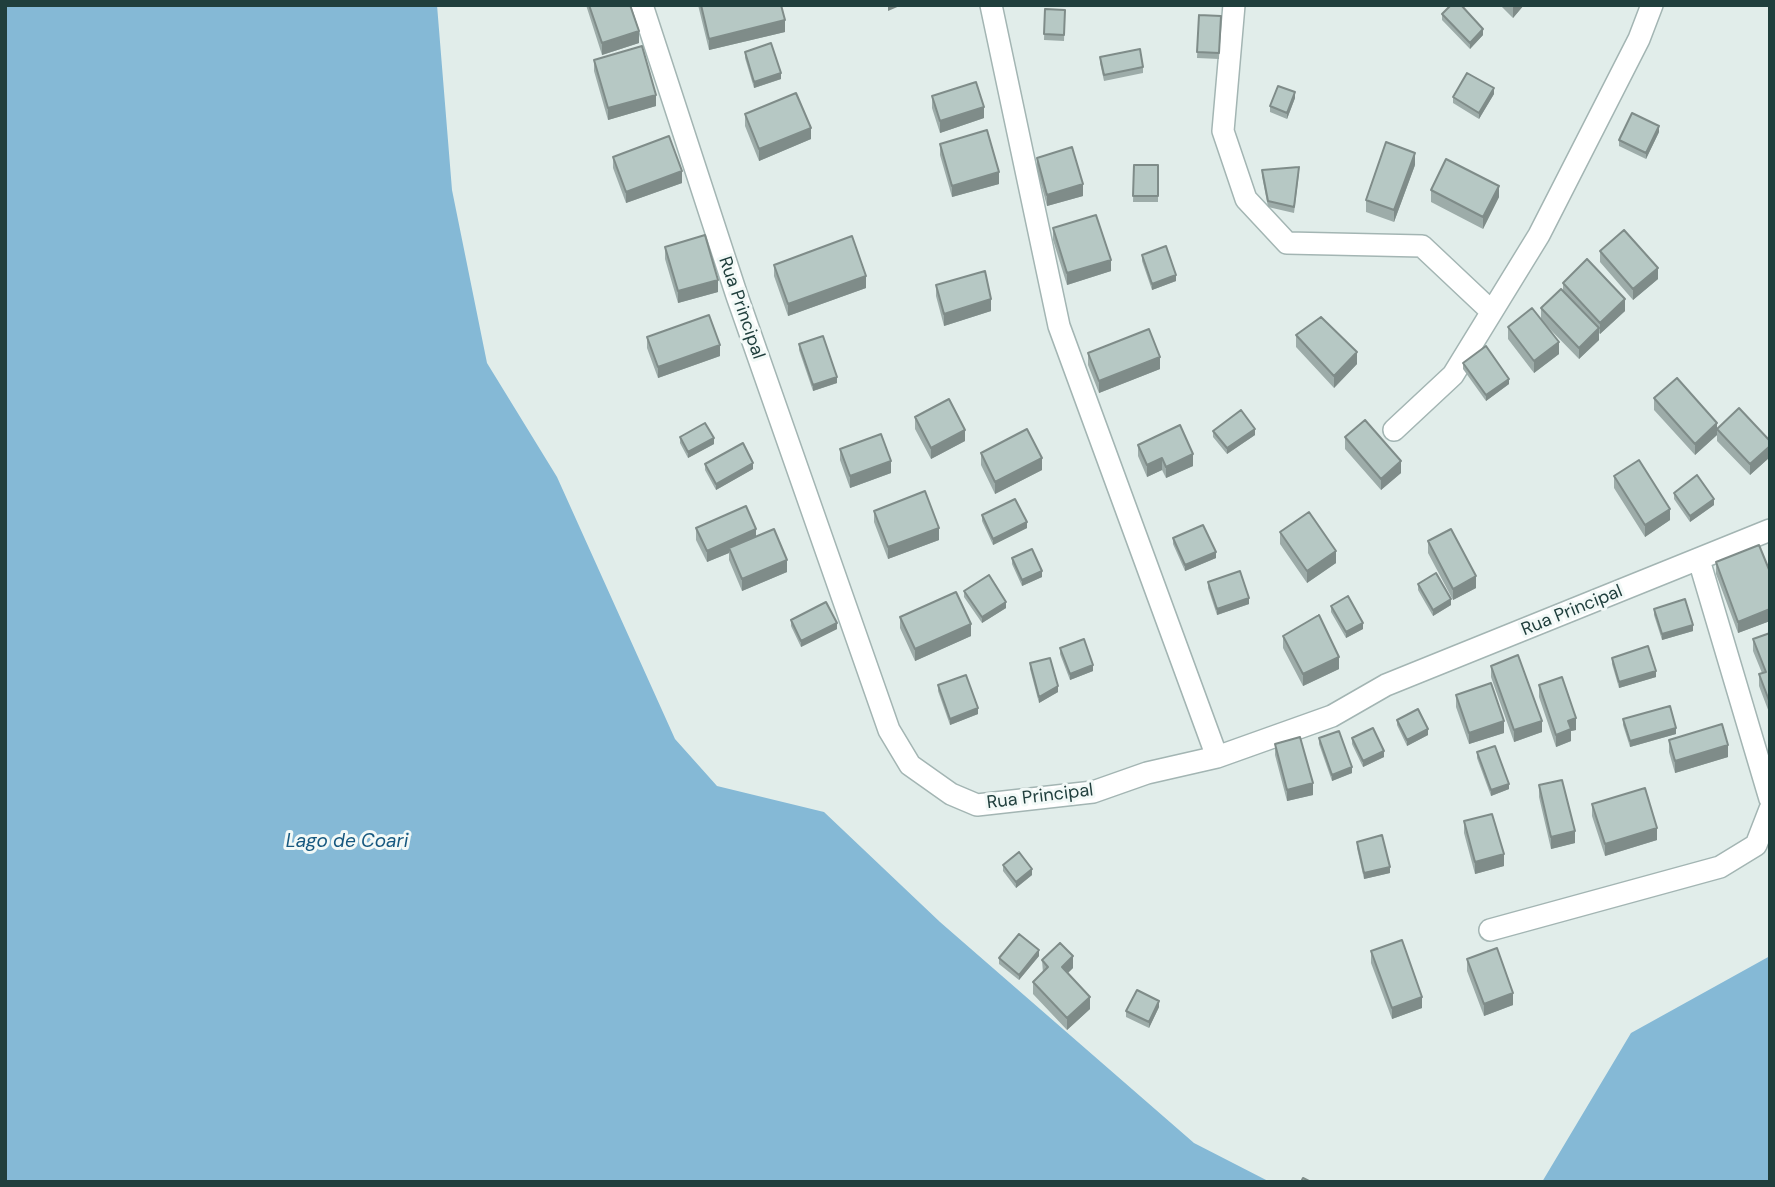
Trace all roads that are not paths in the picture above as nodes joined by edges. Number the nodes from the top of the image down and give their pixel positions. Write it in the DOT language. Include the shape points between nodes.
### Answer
graph roads {
  1 [pos="642,5"];
  2 [pos="991,5"];
  3 [pos="1234,5"];
  4 [pos="1652,5"];
  5 [pos="1492,311"];
  6 [pos="1394,430"];
  7 [pos="1770,530"];
  8 [pos="1699,560"];
  9 [pos="1217,757"];
  10 [pos="1770,799"];
  11 [pos="1770,809"];
  12 [pos="1490,930"];
  1 -- 9 [label="street, Rua Principal" via="737,296 889,730 910,765 951,794 977,805 1093,792 1147,773"];
  2 -- 9 [label="street" via="1059,326"];
  3 -- 5 [label="street" via="1223,131 1246,199 1287,243 1422,246"];
  4 -- 5 [label="street" via="1539,235"];
  5 -- 6 [label="street" via="1453,375"];
  7 -- 8 [label="street, Rua Principal"];
  8 -- 9 [label="street, Rua Principal" via="1386,685 1332,716"];
  8 -- 10 [label="street"];
  11 -- 12 [label="street" via="1756,845 1720,867"];
}
